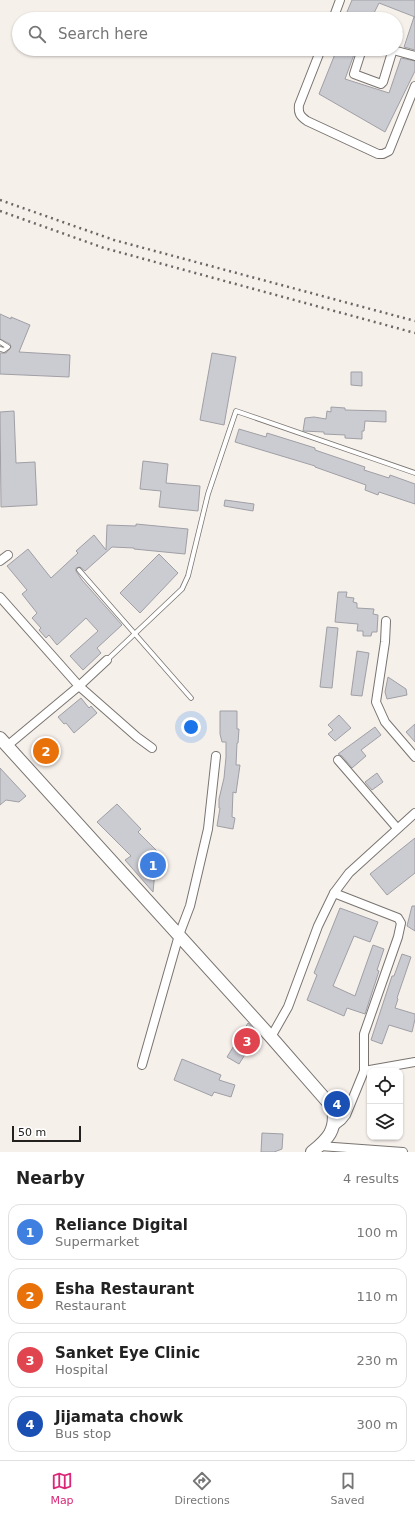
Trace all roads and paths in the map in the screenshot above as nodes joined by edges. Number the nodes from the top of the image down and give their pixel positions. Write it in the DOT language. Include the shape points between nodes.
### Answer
graph roads {
  1 [pos="340,0"];
  2 [pos="336,12"];
  3 [pos="403,52"];
  4 [pos="318,56"];
  5 [pos="360,56"];
  6 [pos="391,56"];
  7 [pos="415,56"];
  8 [pos="415,86"];
  9 [pos="0,342"];
  10 [pos="0,349"];
  11 [pos="415,473"];
  12 [pos="8,555"];
  13 [pos="0,561"];
  14 [pos="79,570"];
  15 [pos="0,597"];
  16 [pos="386,621"];
  17 [pos="134,633"];
  18 [pos="107,660"];
  19 [pos="79,686"];
  20 [pos="191,698"];
  21 [pos="3,742"];
  22 [pos="152,748"];
  23 [pos="216,756"];
  24 [pos="415,757"];
  25 [pos="338,760"];
  26 [pos="415,813"];
  27 [pos="397,828"];
  28 [pos="334,893"];
  29 [pos="179,935"];
  30 [pos="271,1036"];
  31 [pos="415,1062"];
  32 [pos="142,1065"];
  33 [pos="364,1071"];
  34 [pos="333,1127"];
  35 [pos="317,1150"];
  36 [pos="403,1152"];
  1 -- 2 [label="street"];
  3 -- 7 [label="street"];
  4 -- 8 [label="street" via="299,105 300,116 378,154 389,151"];
  5 -- 6 [label="street" via="354,74 381,84"];
  9 -- 10 [label="lane" via="8,347"];
  11 -- 17 [label="lane" via="236,411 208,494 188,576 182,589"];
  12 -- 13 [label="street"];
  14 -- 17 [label="lane"];
  15 -- 19 [label="street"];
  16 -- 24 [label="street" via="376,702 385,722"];
  17 -- 18 [label="lane"];
  17 -- 20 [label="lane"];
  18 -- 19 [label="street"];
  19 -- 21 [label="street"];
  19 -- 22 [label="street"];
  21 -- 29 [label="main road"];
  23 -- 29 [label="street" via="208,829 190,906"];
  25 -- 27 [label="street"];
  26 -- 27 [label="street"];
  27 -- 28 [label="street" via="349,873"];
  28 -- 30 [label="street" via="318,926 288,1006"];
  28 -- 33 [label="street" via="398,918 401,923 364,1034"];
  29 -- 30 [label="main road"];
  29 -- 32 [label="street"];
  30 -- 34 [label="main road" via="333,1108"];
  31 -- 33 [label="street"];
  33 -- 34 [label="street" via="346,1115"];
  34 -- 35 [label="main road" via="330,1135"];
  35 -- 36 [label="street"];
}
